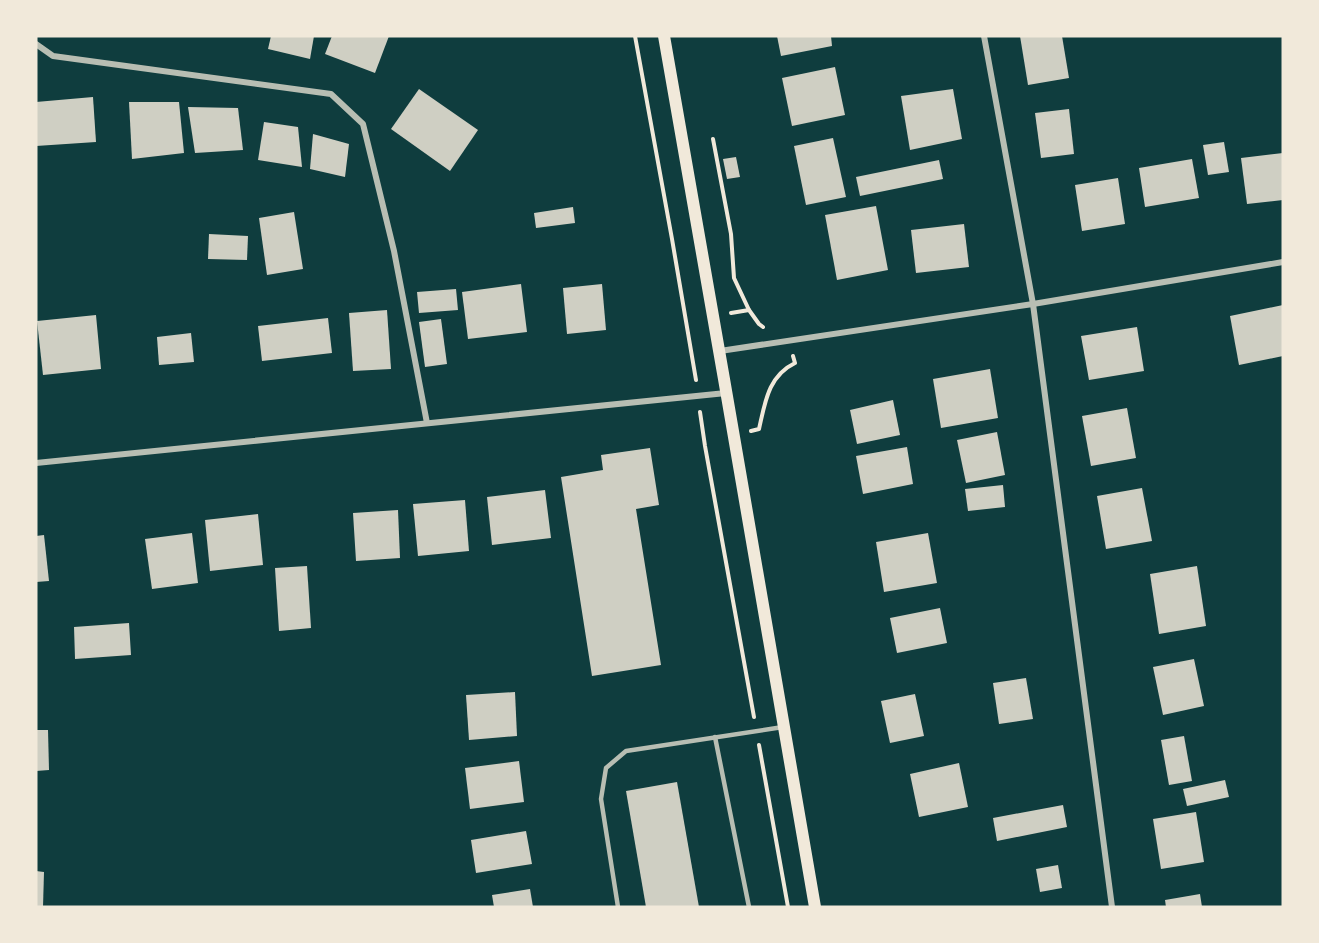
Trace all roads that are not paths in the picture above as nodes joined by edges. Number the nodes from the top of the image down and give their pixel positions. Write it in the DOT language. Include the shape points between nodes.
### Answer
graph roads {
  1 [pos="664,36"];
  2 [pos="984,36"];
  3 [pos="36,44"];
  4 [pos="1283,262"];
  5 [pos="1033,304"];
  6 [pos="720,351"];
  7 [pos="726,393"];
  8 [pos="427,423"];
  9 [pos="36,463"];
  10 [pos="783,727"];
  11 [pos="715,737"];
  12 [pos="618,907"];
  13 [pos="749,907"];
  14 [pos="815,907"];
  15 [pos="1112,907"];
  1 -- 6 [label="main road"];
  2 -- 5 [label="street"];
  3 -- 8 [label="street" via="53,56 331,94 363,124 394,251"];
  4 -- 5 [label="street"];
  5 -- 6 [label="street"];
  5 -- 15 [label="street"];
  6 -- 7 [label="main road"];
  7 -- 8 [label="street"];
  7 -- 10 [label="main road"];
  8 -- 9 [label="street"];
  10 -- 11 [label="lane"];
  10 -- 14 [label="main road"];
  11 -- 12 [label="lane" via="626,751 606,768 601,799"];
  11 -- 13 [label="lane"];
}
